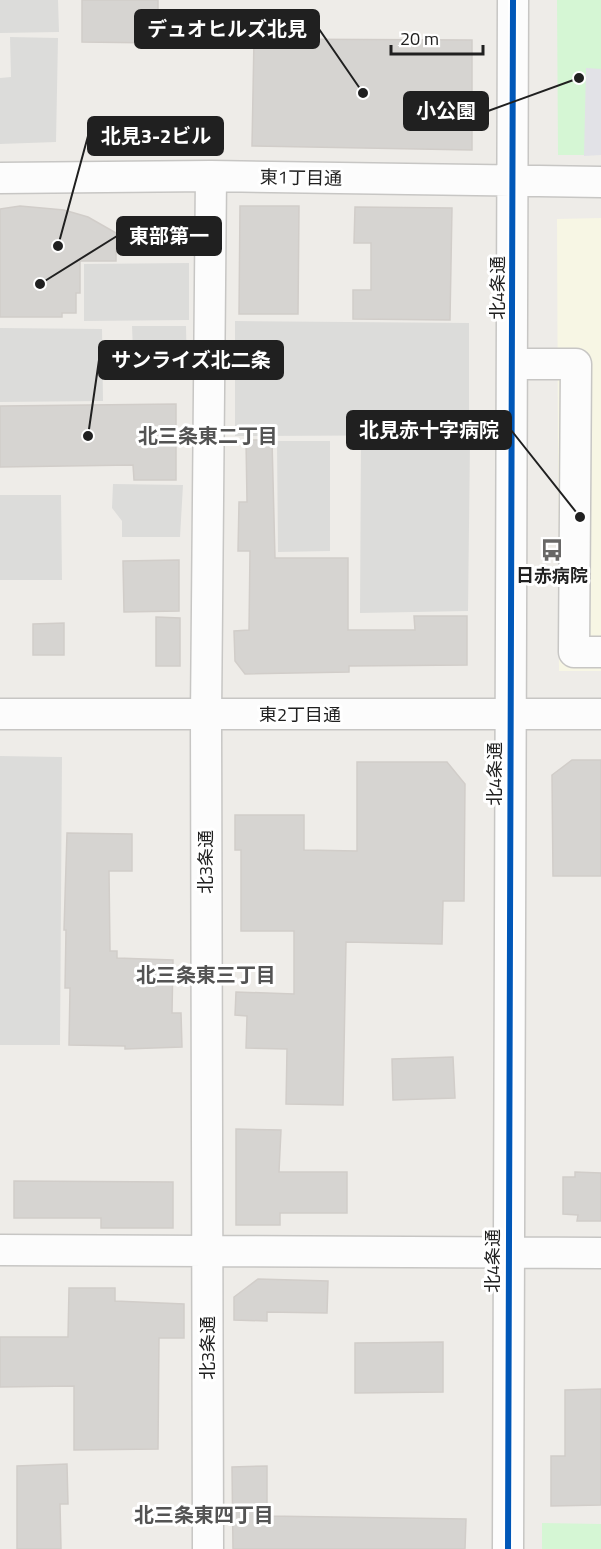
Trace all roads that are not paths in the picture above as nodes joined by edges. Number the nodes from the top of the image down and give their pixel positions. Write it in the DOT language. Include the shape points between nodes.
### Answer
graph roads {
  1 [pos="513,0"];
  2 [pos="211,176"];
  3 [pos="0,178"];
  4 [pos="513,182"];
  5 [pos="601,182"];
  6 [pos="512,364"];
  7 [pos="601,651"];
  8 [pos="0,714"];
  9 [pos="511,714"];
  10 [pos="601,714"];
  11 [pos="206,716"];
  12 [pos="0,1250"];
  13 [pos="207,1252"];
  14 [pos="601,1253"];
  15 [pos="508,1255"];
  16 [pos="208,1549"];
  17 [pos="508,1549"];
  1 -- 4 [label="street, 北4条通"];
  2 -- 3 [label="street, 東1丁目通"];
  2 -- 4 [label="street, 東1丁目通"];
  2 -- 11 [label="street, 北3条通"];
  4 -- 5 [label="street, 東1丁目通"];
  4 -- 6 [label="street, 北4条通"];
  6 -- 7 [label="street" via="576,364 574,652"];
  6 -- 9 [label="street, 北4条通"];
  8 -- 11 [label="street, 東2丁目通"];
  9 -- 10 [label="street, 東2丁目通"];
  9 -- 11 [label="street, 東2丁目通"];
  9 -- 15 [label="street, 北4条通"];
  11 -- 13 [label="street, 北3条通"];
  12 -- 13 [label="street"];
  13 -- 15 [label="street"];
  13 -- 16 [label="street, 北3条通"];
  14 -- 15 [label="street"];
  15 -- 17 [label="street, 北4条通"];
}
